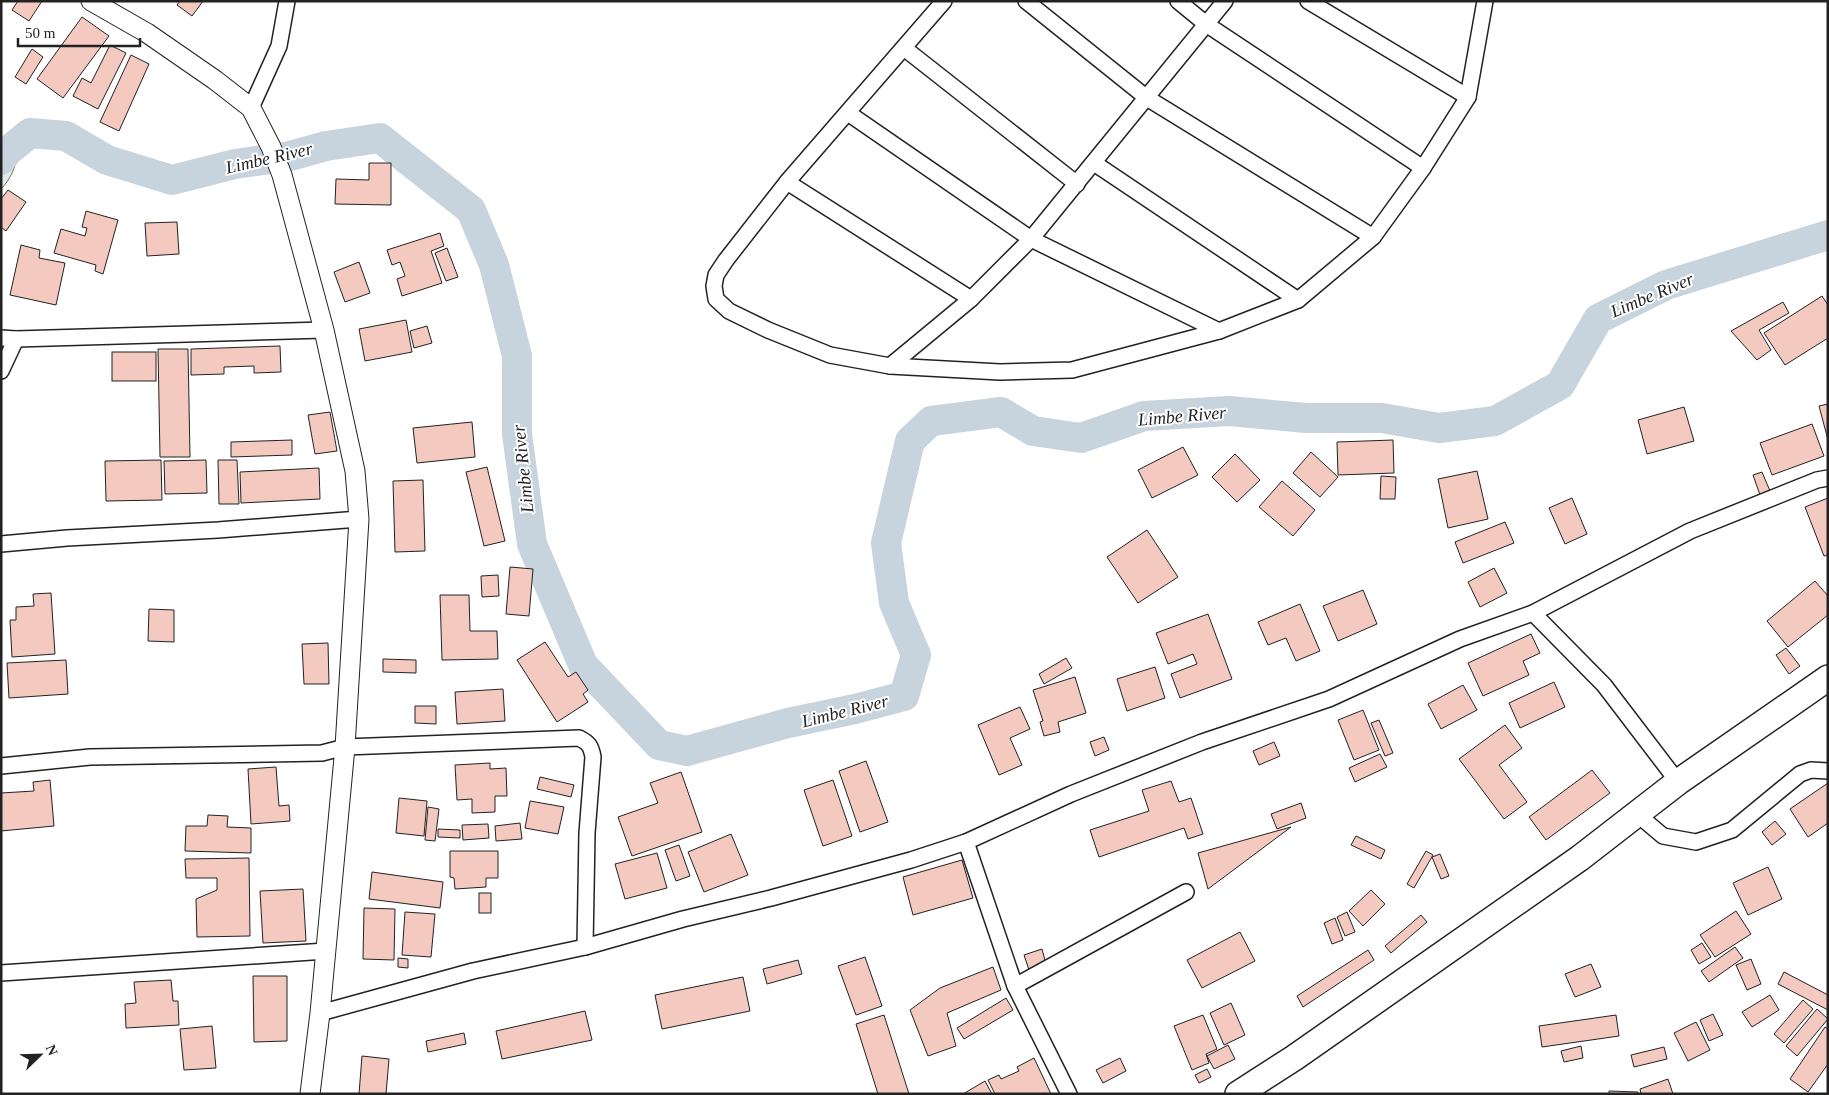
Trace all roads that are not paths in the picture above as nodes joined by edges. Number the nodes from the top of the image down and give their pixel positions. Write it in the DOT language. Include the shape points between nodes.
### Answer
graph roads {
  1 [pos="91,1"];
  2 [pos="287,1"];
  3 [pos="944,1"];
  4 [pos="1026,1"];
  5 [pos="1178,1"];
  6 [pos="1225,1"];
  7 [pos="1308,1"];
  8 [pos="1485,1"];
  9 [pos="1206,24"];
  10 [pos="904,48"];
  11 [pos="1468,97"];
  12 [pos="1147,98"];
  13 [pos="251,108"];
  14 [pos="848,113"];
  15 [pos="1094,163"];
  16 [pos="1423,168"];
  17 [pos="787,182"];
  18 [pos="1077,184"];
  19 [pos="1373,237"];
  20 [pos="1031,239"];
  21 [pos="972,299"];
  22 [pos="1298,300"];
  23 [pos="324,330"];
  24 [pos="1219,331"];
  25 [pos="9,339"];
  26 [pos="890,366"];
  27 [pos="1,371"];
  28 [pos="1828,478"];
  29 [pos="359,519"];
  30 [pos="1,544"];
  31 [pos="1533,613"];
  32 [pos="1828,678"];
  33 [pos="345,747"];
  34 [pos="1,766"];
  35 [pos="1828,771"];
  36 [pos="1678,782"];
  37 [pos="1637,814"];
  38 [pos="966,842"];
  39 [pos="1186,892"];
  40 [pos="585,947"];
  41 [pos="326,951"];
  42 [pos="1,973"];
  43 [pos="1015,986"];
  44 [pos="320,1013"];
  45 [pos="310,1094"];
  46 [pos="1069,1094"];
  47 [pos="1238,1094"];
  1 -- 13 [label="street" via="147,33"];
  2 -- 13 [label="street" via="279,46"];
  3 -- 10 [label="street"];
  4 -- 12 [label="street"];
  5 -- 9 [label="street"];
  6 -- 9 [label="street"];
  7 -- 11 [label="street"];
  8 -- 11 [label="street"];
  9 -- 12 [label="street"];
  9 -- 16 [label="street"];
  10 -- 14 [label="street"];
  10 -- 18 [label="street"];
  11 -- 16 [label="street"];
  12 -- 15 [label="street"];
  12 -- 19 [label="street"];
  13 -- 23 [label="street" via="282,175"];
  14 -- 17 [label="street"];
  14 -- 20 [label="street"];
  15 -- 18 [label="street"];
  15 -- 22 [label="street"];
  16 -- 19 [label="street"];
  17 -- 21 [label="street"];
  17 -- 26 [label="street" via="716,275 716,299 737,315 830,355"];
  18 -- 20 [label="street"];
  19 -- 22 [label="street"];
  20 -- 21 [label="street"];
  20 -- 24 [label="street"];
  21 -- 26 [label="street"];
  22 -- 24 [label="street"];
  23 -- 25 [label="street"];
  23 -- 29 [label="street" via="355,471"];
  24 -- 26 [label="street" via="1072,370 1000,372"];
  25 -- 27 [label="street"];
  28 -- 31 [label="street" via="1690,531"];
  29 -- 30 [label="street"];
  29 -- 33 [label="street"];
  31 -- 36 [label="street" via="1604,684"];
  31 -- 38 [label="street" via="1460,639 1329,699 1202,742 1072,794"];
  32 -- 36 [label="highway"];
  33 -- 34 [label="street" via="322,753 90,757"];
  33 -- 40 [label="street" via="579,738 588,742 593,757 587,832"];
  33 -- 41 [label="street"];
  35 -- 37 [label="street" via="1810,770 1800,774 1732,830 1696,842 1663,836"];
  36 -- 37 [label="highway"];
  37 -- 47 [label="highway" via="1572,863"];
  38 -- 40 [label="street" via="911,860"];
  38 -- 43 [label="street"];
  39 -- 43 [label="street"];
  40 -- 44 [label="street" via="473,971"];
  41 -- 42 [label="street"];
  41 -- 44 [label="street"];
  43 -- 46 [label="street"];
  44 -- 45 [label="street"];
}
